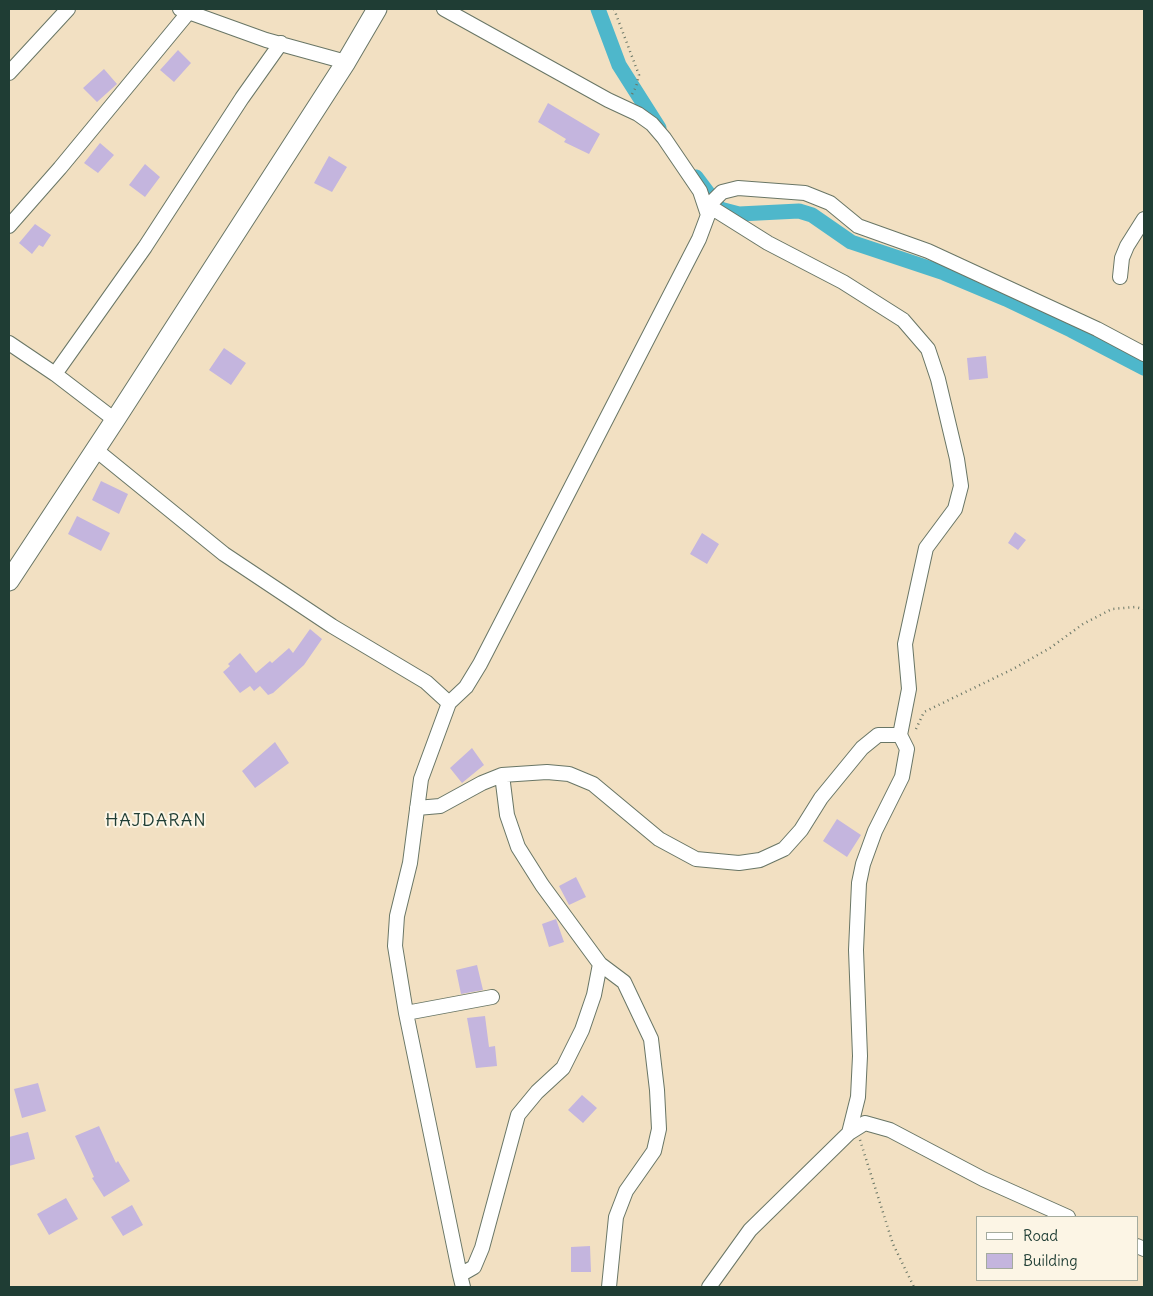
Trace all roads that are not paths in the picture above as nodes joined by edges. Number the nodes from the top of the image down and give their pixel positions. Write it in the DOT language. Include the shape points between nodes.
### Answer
graph roads {
  1 [pos="68,9"];
  2 [pos="377,9"];
  3 [pos="444,9"];
  4 [pos="184,11"];
  5 [pos="281,43"];
  6 [pos="346,62"];
  7 [pos="9,73"];
  8 [pos="713,202"];
  9 [pos="1144,219"];
  10 [pos="9,226"];
  11 [pos="1120,277"];
  12 [pos="9,343"];
  13 [pos="1144,354"];
  14 [pos="55,374"];
  15 [pos="116,420"];
  16 [pos="96,450"];
  17 [pos="9,581"];
  18 [pos="449,702"];
  19 [pos="900,735"];
  20 [pos="502,775"];
  21 [pos="417,808"];
  22 [pos="600,964"];
  23 [pos="492,997"];
  24 [pos="406,1013"];
  25 [pos="853,1130"];
  26 [pos="1066,1216"];
  27 [pos="462,1281"];
  28 [pos="609,1287"];
  29 [pos="709,1287"];
  1 -- 7 [label="street"];
  2 -- 6 [label="main road"];
  3 -- 8 [label="street" via="652,124 700,191"];
  4 -- 5 [label="street"];
  4 -- 10 [label="street" via="60,168"];
  5 -- 6 [label="street"];
  5 -- 14 [label="street" via="145,247"];
  6 -- 15 [label="main road"];
  8 -- 13 [label="street" via="738,188 805,193 830,202 858,226 928,251"];
  8 -- 18 [label="street" via="699,239 480,664 466,687"];
  8 -- 19 [label="street" via="768,243 843,282 903,320 928,349 938,379 961,486 955,509 926,548 905,644 908,689"];
  9 -- 11 [label="street" via="1122,258"];
  12 -- 14 [label="street"];
  14 -- 15 [label="street"];
  15 -- 16 [label="main road"];
  16 -- 17 [label="main road"];
  16 -- 18 [label="street" via="224,554 332,626 426,682"];
  18 -- 21 [label="street" via="421,779"];
  19 -- 20 [label="street" via="878,735 862,748 784,849 760,860 696,859 660,839 593,784 569,774"];
  19 -- 25 [label="street" via="908,749 902,777 862,864 859,883 856,950 860,1056"];
  20 -- 21 [label="street" via="440,806"];
  20 -- 22 [label="street" via="507,815 518,846 542,885"];
  21 -- 24 [label="street" via="396,931 397,964"];
  22 -- 27 [label="street" via="582,1030 563,1068 518,1114 482,1248 474,1267"];
  22 -- 28 [label="street" via="624,982 651,1039 658,1090 659,1129 654,1151 626,1191 616,1217"];
  23 -- 24 [label="street"];
  24 -- 27 [label="street"];
  25 -- 26 [label="street" via="865,1123 890,1130 983,1179"];
  25 -- 29 [label="street" via="750,1230"];
}
